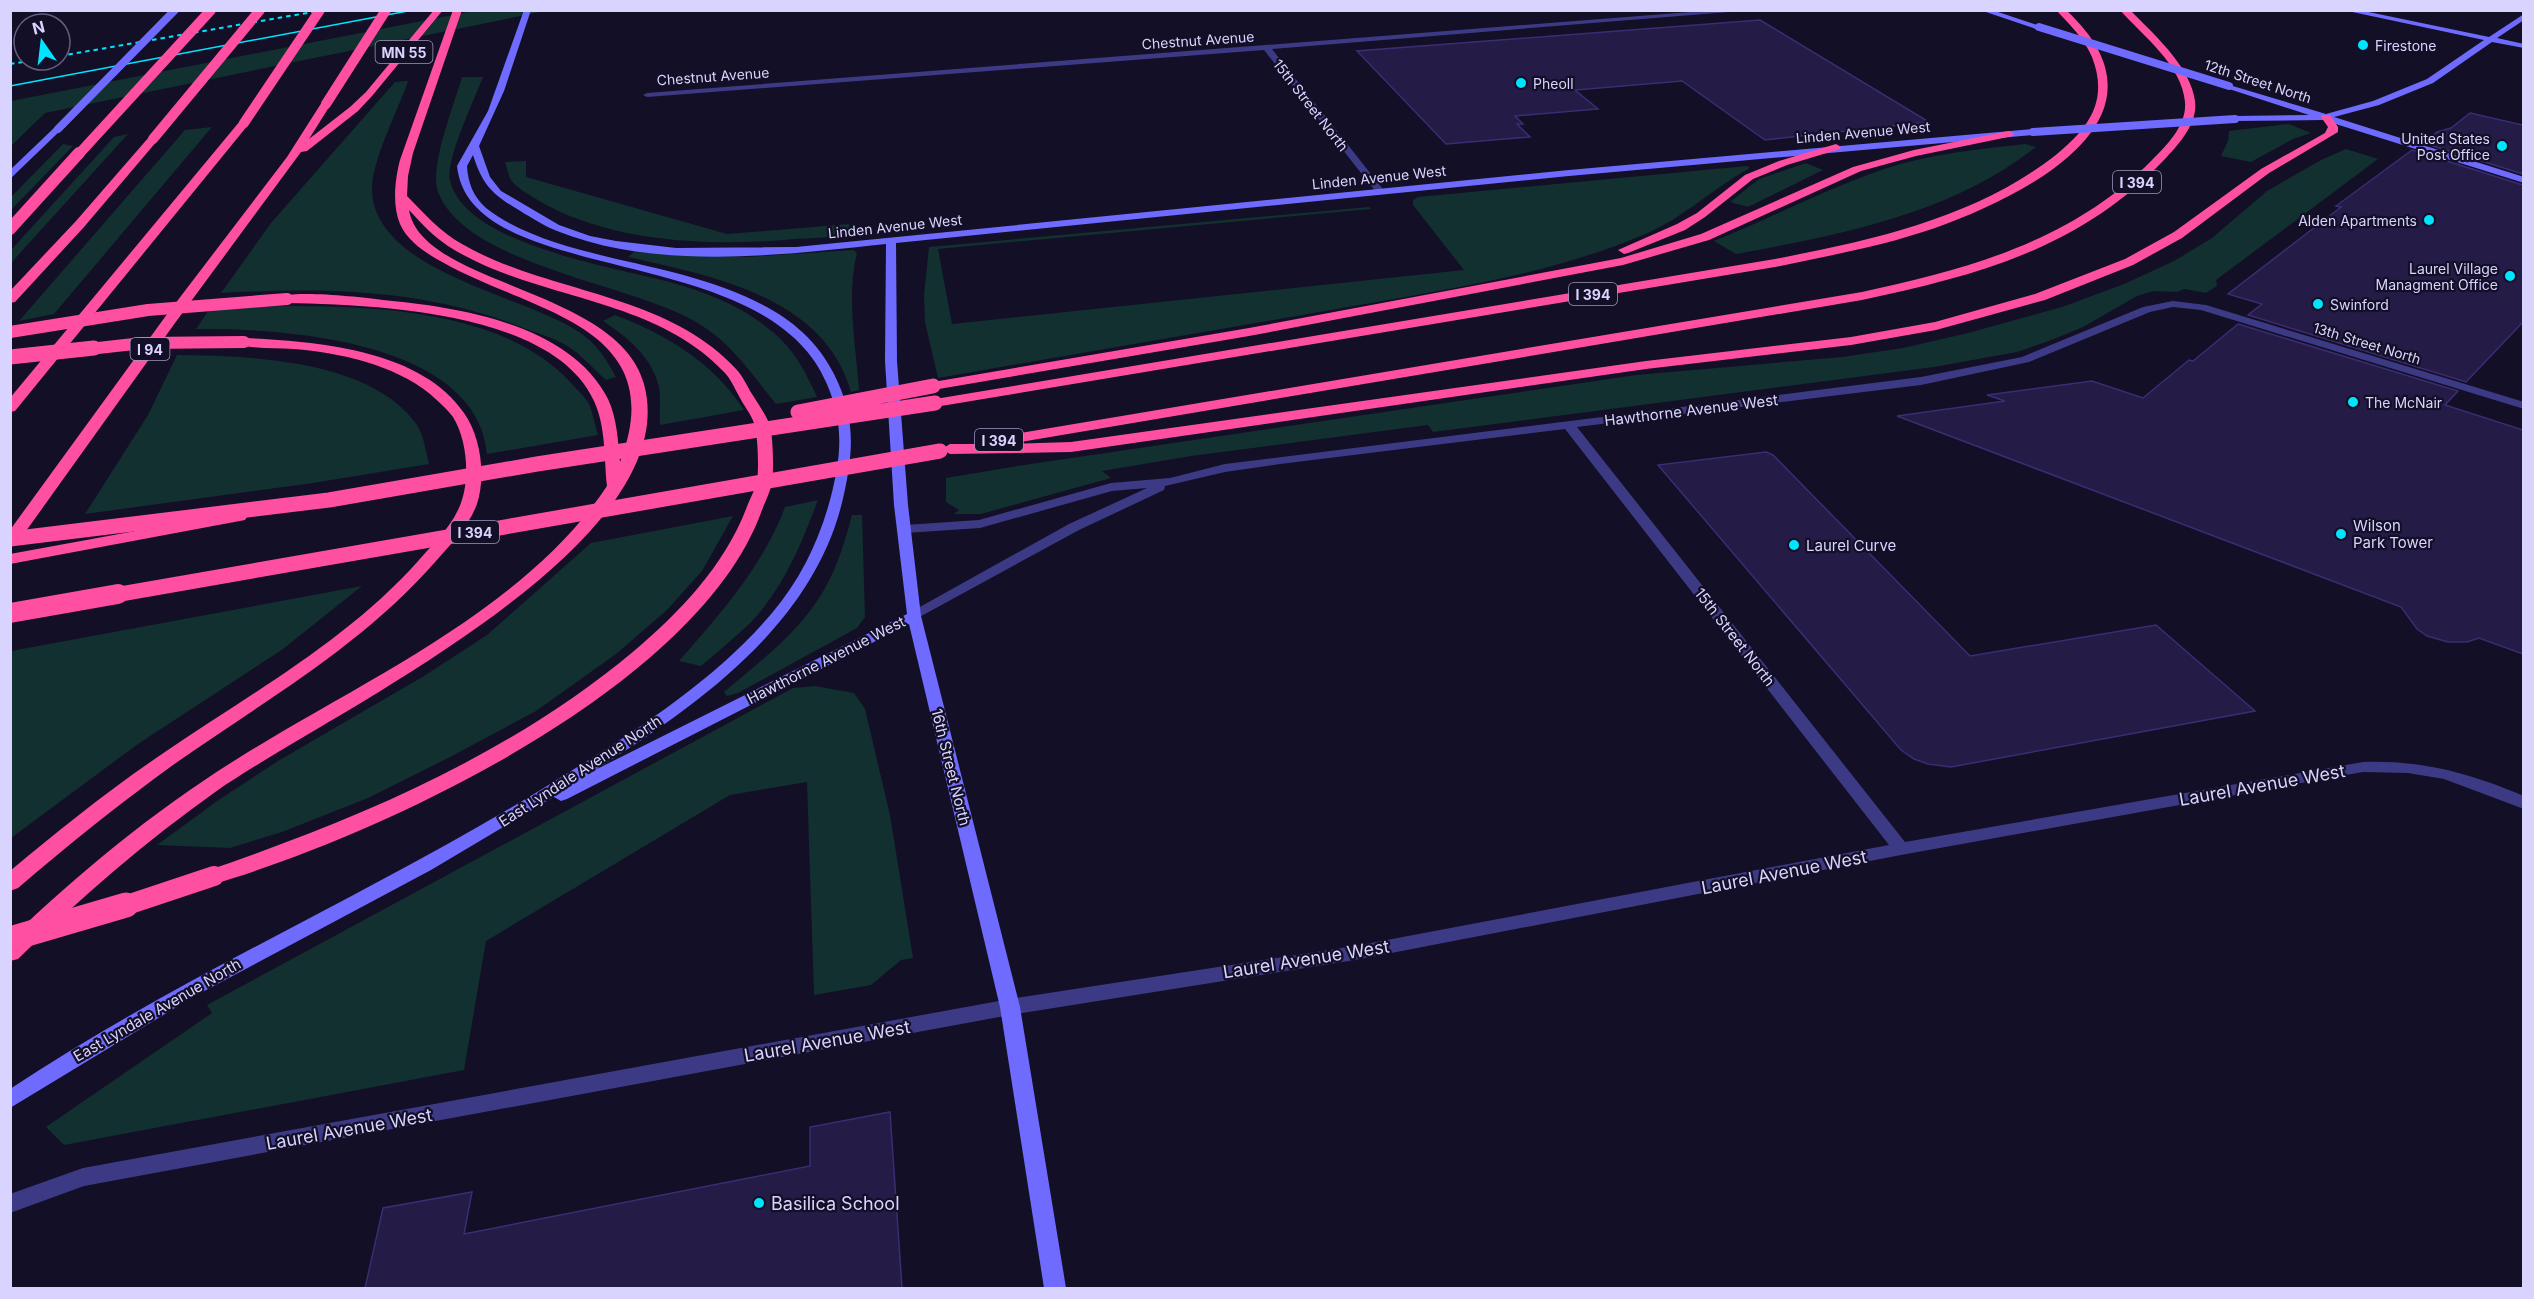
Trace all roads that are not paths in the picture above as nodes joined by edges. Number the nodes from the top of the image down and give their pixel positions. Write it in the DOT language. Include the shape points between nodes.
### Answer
graph roads {
  1 [pos="175,10"];
  2 [pos="212,10"];
  3 [pos="260,10"];
  4 [pos="320,10"];
  5 [pos="386,10"];
  6 [pos="440,10"];
  7 [pos="458,10"];
  8 [pos="528,10"];
  9 [pos="1751,10"];
  10 [pos="1983,10"];
  11 [pos="2060,10"];
  12 [pos="2124,10"];
  13 [pos="2346,10"];
  14 [pos="2523,16"];
  15 [pos="2491,39"];
  16 [pos="2523,46"];
  17 [pos="1267,48"];
  18 [pos="647,95"];
  19 [pos="2326,117"];
  20 [pos="2009,134"];
  21 [pos="476,147"];
  22 [pos="1836,147"];
  23 [pos="292,158"];
  24 [pos="10,176"];
  25 [pos="2523,180"];
  26 [pos="1379,190"];
  27 [pos="403,198"];
  28 [pos="10,229"];
  29 [pos="891,240"];
  30 [pos="1534,279"];
  31 [pos="10,299"];
  32 [pos="2202,308"];
  33 [pos="10,332"];
  34 [pos="10,357"];
  35 [pos="2523,406"];
  36 [pos="10,408"];
  37 [pos="1569,425"];
  38 [pos="945,450"];
  39 [pos="537,464"];
  40 [pos="1170,482"];
  41 [pos="615,489"];
  42 [pos="329,500"];
  43 [pos="905,529"];
  44 [pos="10,541"];
  45 [pos="10,559"];
  46 [pos="10,613"];
  47 [pos="914,616"];
  48 [pos="2523,803"];
  49 [pos="481,835"];
  50 [pos="1901,849"];
  51 [pos="10,883"];
  52 [pos="10,939"];
  53 [pos="10,953"];
  54 [pos="1010,1007"];
  55 [pos="10,1100"];
  56 [pos="10,1204"];
  57 [pos="1055,1288"];
  1 -- 24 [label="street, bridge"];
  2 -- 28 [label="highway, bridge"];
  3 -- 31 [label="highway, bridge" via="80,224"];
  4 -- 36 [label="highway, bridge" via="244,123"];
  5 -- 23 [label="highway, I 94, bridge"];
  6 -- 23 [label="highway, MN 55" via="369,94"];
  7 -- 27 [label="highway" via="402,174"];
  8 -- 21 [label="street, East Lyndale Avenue North"];
  9 -- 17 [label="street, Chestnut Avenue"];
  10 -- 19 [label="street, 12th Street North, bridge"];
  11 -- 39 [label="highway, I 394, bridge" via="2083,33 2100,66 2101,101 2092,126 2062,155 2012,190 1936,222 1884,238 1775,263 935,403"];
  12 -- 38 [label="highway, I 394" via="2152,38 2181,78 2190,102 2185,126 2158,162 2129,190 2069,230 2014,255 1862,296"];
  13 -- 15 [label="street"];
  14 -- 15 [label="street"];
  15 -- 16 [label="street"];
  15 -- 19 [label="street" via="2422,85"];
  17 -- 18 [label="street, Chestnut Avenue"];
  17 -- 26 [label="street, 15th Street North"];
  19 -- 20 [label="street, Linden Avenue West, bridge"];
  19 -- 25 [label="street, 12th Street North"];
  19 -- 38 [label="highway" via="2333,132 2252,179 2165,243 2066,288 1936,326 1071,447"];
  20 -- 22 [label="street, Linden Avenue West"];
  20 -- 30 [label="highway" via="1857,169 1727,228 1662,252"];
  21 -- 29 [label="street, Linden Avenue West" via="490,186 559,228 599,240 667,249 759,252"];
  21 -- 49 [label="street, East Lyndale Avenue North" via="462,166 468,193 507,226 552,245 708,286 752,304 789,328 807,342 823,364 840,402 846,429 841,482 829,529 778,615 706,685 642,735"];
  22 -- 26 [label="street, Linden Avenue West"];
  22 -- 30 [label="highway" via="1749,177 1701,215 1657,238"];
  23 -- 44 [label="highway, I 94"];
  26 -- 29 [label="street, Linden Avenue West"];
  27 -- 41 [label="highway" via="406,225 420,241 453,264 569,314 606,339 629,364 641,405 633,449"];
  27 -- 52 [label="highway, bridge" via="447,240 466,251 523,275 645,316 693,339 734,374 762,418 768,464 762,494 741,541 705,593 657,641 581,701 518,743 315,838 214,876"];
  29 -- 43 [label="street, 16th Street North" via="891,361"];
  30 -- 39 [label="highway, bridge" via="933,386"];
  32 -- 35 [label="street, 13th Street North"];
  32 -- 37 [label="street, Hawthorne Avenue West" via="2173,304 2147,309 2025,360 1921,381"];
  33 -- 41 [label="highway, bridge" via="177,305 287,299 377,302 433,309 507,328 568,359 600,399 609,427"];
  34 -- 51 [label="highway, bridge" via="143,343 244,342 282,343 357,356 387,366 446,400 462,419 469,436 473,474 469,504 453,531 413,580 367,620 102,807"];
  37 -- 40 [label="street, Hawthorne Avenue West" via="1280,460"];
  37 -- 50 [label="street, 15th Street North"];
  38 -- 46 [label="highway, I 394, bridge"];
  39 -- 42 [label="highway, I 394, bridge"];
  40 -- 43 [label="street, Hawthorne Avenue West" via="1111,487 980,524"];
  40 -- 47 [label="street, Hawthorne Avenue West" via="1074,527"];
  41 -- 53 [label="highway" via="557,557 481,620 243,764 168,817 95,874"];
  42 -- 44 [label="highway, bridge"];
  42 -- 45 [label="highway, I 394, bridge"];
  43 -- 47 [label="street, 16th Street North"];
  47 -- 49 [label="street, Hawthorne Avenue West"];
  47 -- 54 [label="street, 16th Street North"];
  48 -- 50 [label="street, Laurel Avenue West" via="2452,774 2419,767 2363,767"];
  49 -- 55 [label="street, East Lyndale Avenue North" via="132,1023"];
  50 -- 54 [label="street, Laurel Avenue West" via="1355,953"];
  54 -- 56 [label="street, Laurel Avenue West" via="83,1177"];
  54 -- 57 [label="street, 16th Street North"];
}
